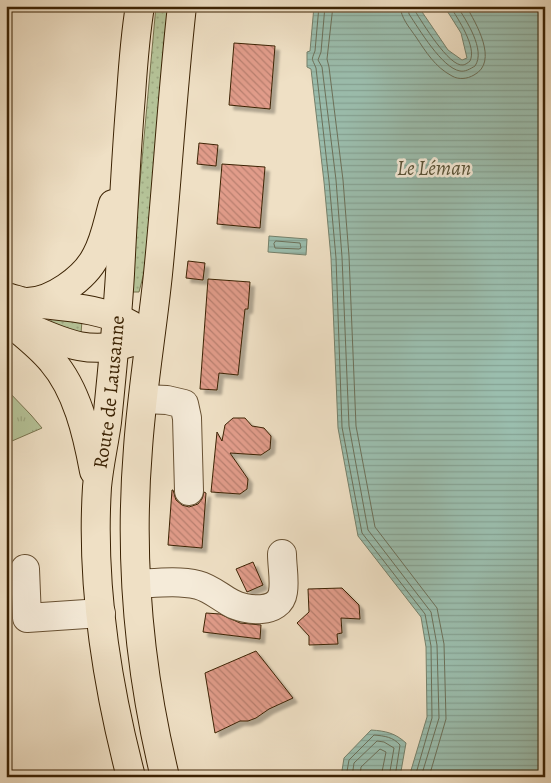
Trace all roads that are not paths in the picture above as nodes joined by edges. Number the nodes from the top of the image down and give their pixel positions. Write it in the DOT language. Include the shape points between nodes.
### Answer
graph roads {
  1 [pos="140,6"];
  2 [pos="182,6"];
  3 [pos="125,160"];
  4 [pos="11,309"];
  5 [pos="116,316"];
  6 [pos="150,336"];
  7 [pos="114,348"];
  8 [pos="143,399"];
  9 [pos="97,487"];
  10 [pos="189,491"];
  11 [pos="282,554"];
  12 [pos="25,569"];
  13 [pos="138,597"];
  14 [pos="101,613"];
  15 [pos="131,777"];
  16 [pos="165,777"];
  1 -- 3 [label="main road, Route de Lausanne"];
  2 -- 6 [label="main road, Route de Lausanne"];
  3 -- 4 [label="main road" via="94,260 70,285"];
  3 -- 5 [label="main road, Route de Lausanne"];
  4 -- 5 [label="main road" via="89,310"];
  4 -- 7 [label="main road" via="66,344"];
  4 -- 9 [label="main road" via="68,385 81,418"];
  5 -- 6 [label="main road"];
  5 -- 7 [label="main road, Route de Lausanne"];
  6 -- 7 [label="main road"];
  6 -- 8 [label="main road, Route de Lausanne"];
  7 -- 9 [label="main road, Route de Lausanne"];
  8 -- 10 [label="street" via="184,404"];
  8 -- 13 [label="main road, Route de Lausanne" via="134,548"];
  9 -- 14 [label="main road, Route de Lausanne"];
  11 -- 13 [label="street" via="283,592 278,602 267,608 247,609 189,583"];
  12 -- 14 [label="street" via="27,618"];
  13 -- 14 [label="main road"];
  13 -- 16 [label="main road, Route de Lausanne" via="148,692"];
  14 -- 15 [label="main road, Route de Lausanne" via="112,691"];
}
